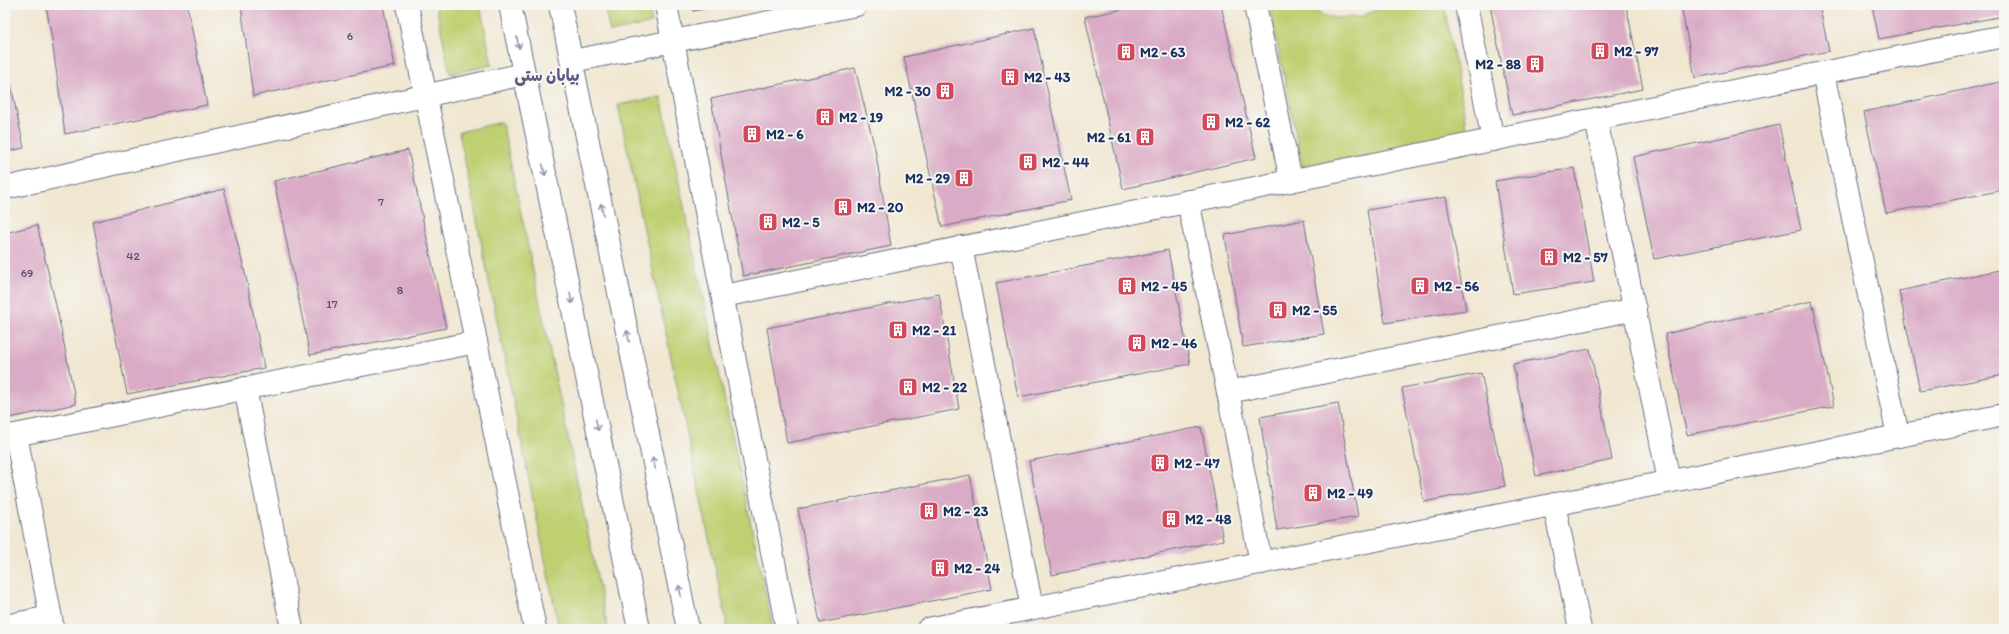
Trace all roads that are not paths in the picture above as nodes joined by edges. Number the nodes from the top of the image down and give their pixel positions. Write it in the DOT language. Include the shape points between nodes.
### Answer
graph roads {
  1 [pos="407,5"];
  2 [pos="510,5"];
  3 [pos="560,5"];
  4 [pos="666,5"];
  5 [pos="856,5"];
  6 [pos="1256,5"];
  7 [pos="1466,5"];
  8 [pos="2004,36"];
  9 [pos="673,41"];
  10 [pos="572,61"];
  11 [pos="1823,73"];
  12 [pos="524,74"];
  13 [pos="425,95"];
  14 [pos="1596,119"];
  15 [pos="1493,140"];
  16 [pos="1291,181"];
  17 [pos="5,188"];
  18 [pos="1188,202"];
  19 [pos="961,248"];
  20 [pos="723,296"];
  21 [pos="1635,309"];
  22 [pos="476,342"];
  23 [pos="245,388"];
  24 [pos="1228,392"];
  25 [pos="2004,415"];
  26 [pos="11,436"];
  27 [pos="1898,436"];
  28 [pos="1669,481"];
  29 [pos="1554,504"];
  30 [pos="1261,563"];
  31 [pos="1032,608"];
  32 [pos="52,623"];
  33 [pos="980,624"];
  34 [pos="5,626"];
  35 [pos="292,629"];
  36 [pos="535,629"];
  37 [pos="639,629"];
  38 [pos="688,629"];
  39 [pos="787,629"];
  40 [pos="928,629"];
  41 [pos="1580,629"];
  1 -- 13 [label="street"];
  2 -- 12 [label="street, one-way"];
  3 -- 10 [label="street"];
  4 -- 9 [label="street"];
  5 -- 9 [label="street"];
  6 -- 16 [label="street"];
  7 -- 15 [label="street"];
  8 -- 11 [label="street"];
  9 -- 10 [label="street"];
  9 -- 20 [label="street"];
  38 -- 10 [label="street, one-way"];
  11 -- 14 [label="street"];
  11 -- 27 [label="street"];
  12 -- 13 [label="street"];
  12 -- 37 [label="street, one-way"];
  13 -- 17 [label="street"];
  13 -- 22 [label="street"];
  14 -- 15 [label="street"];
  14 -- 21 [label="street"];
  15 -- 16 [label="street"];
  16 -- 18 [label="street"];
  18 -- 19 [label="street"];
  18 -- 24 [label="street"];
  19 -- 20 [label="street"];
  19 -- 31 [label="street"];
  20 -- 39 [label="street"];
  21 -- 24 [label="street"];
  21 -- 28 [label="street"];
  22 -- 23 [label="street"];
  22 -- 36 [label="street"];
  23 -- 26 [label="street"];
  23 -- 35 [label="street"];
  24 -- 30 [label="street"];
  25 -- 27 [label="street"];
  26 -- 32 [label="street"];
  27 -- 28 [label="street"];
  28 -- 29 [label="street"];
  29 -- 30 [label="street"];
  29 -- 41 [label="street"];
  30 -- 31 [label="street"];
  31 -- 33 [label="street"];
  32 -- 34 [label="street"];
  33 -- 40 [label="street"];
}
